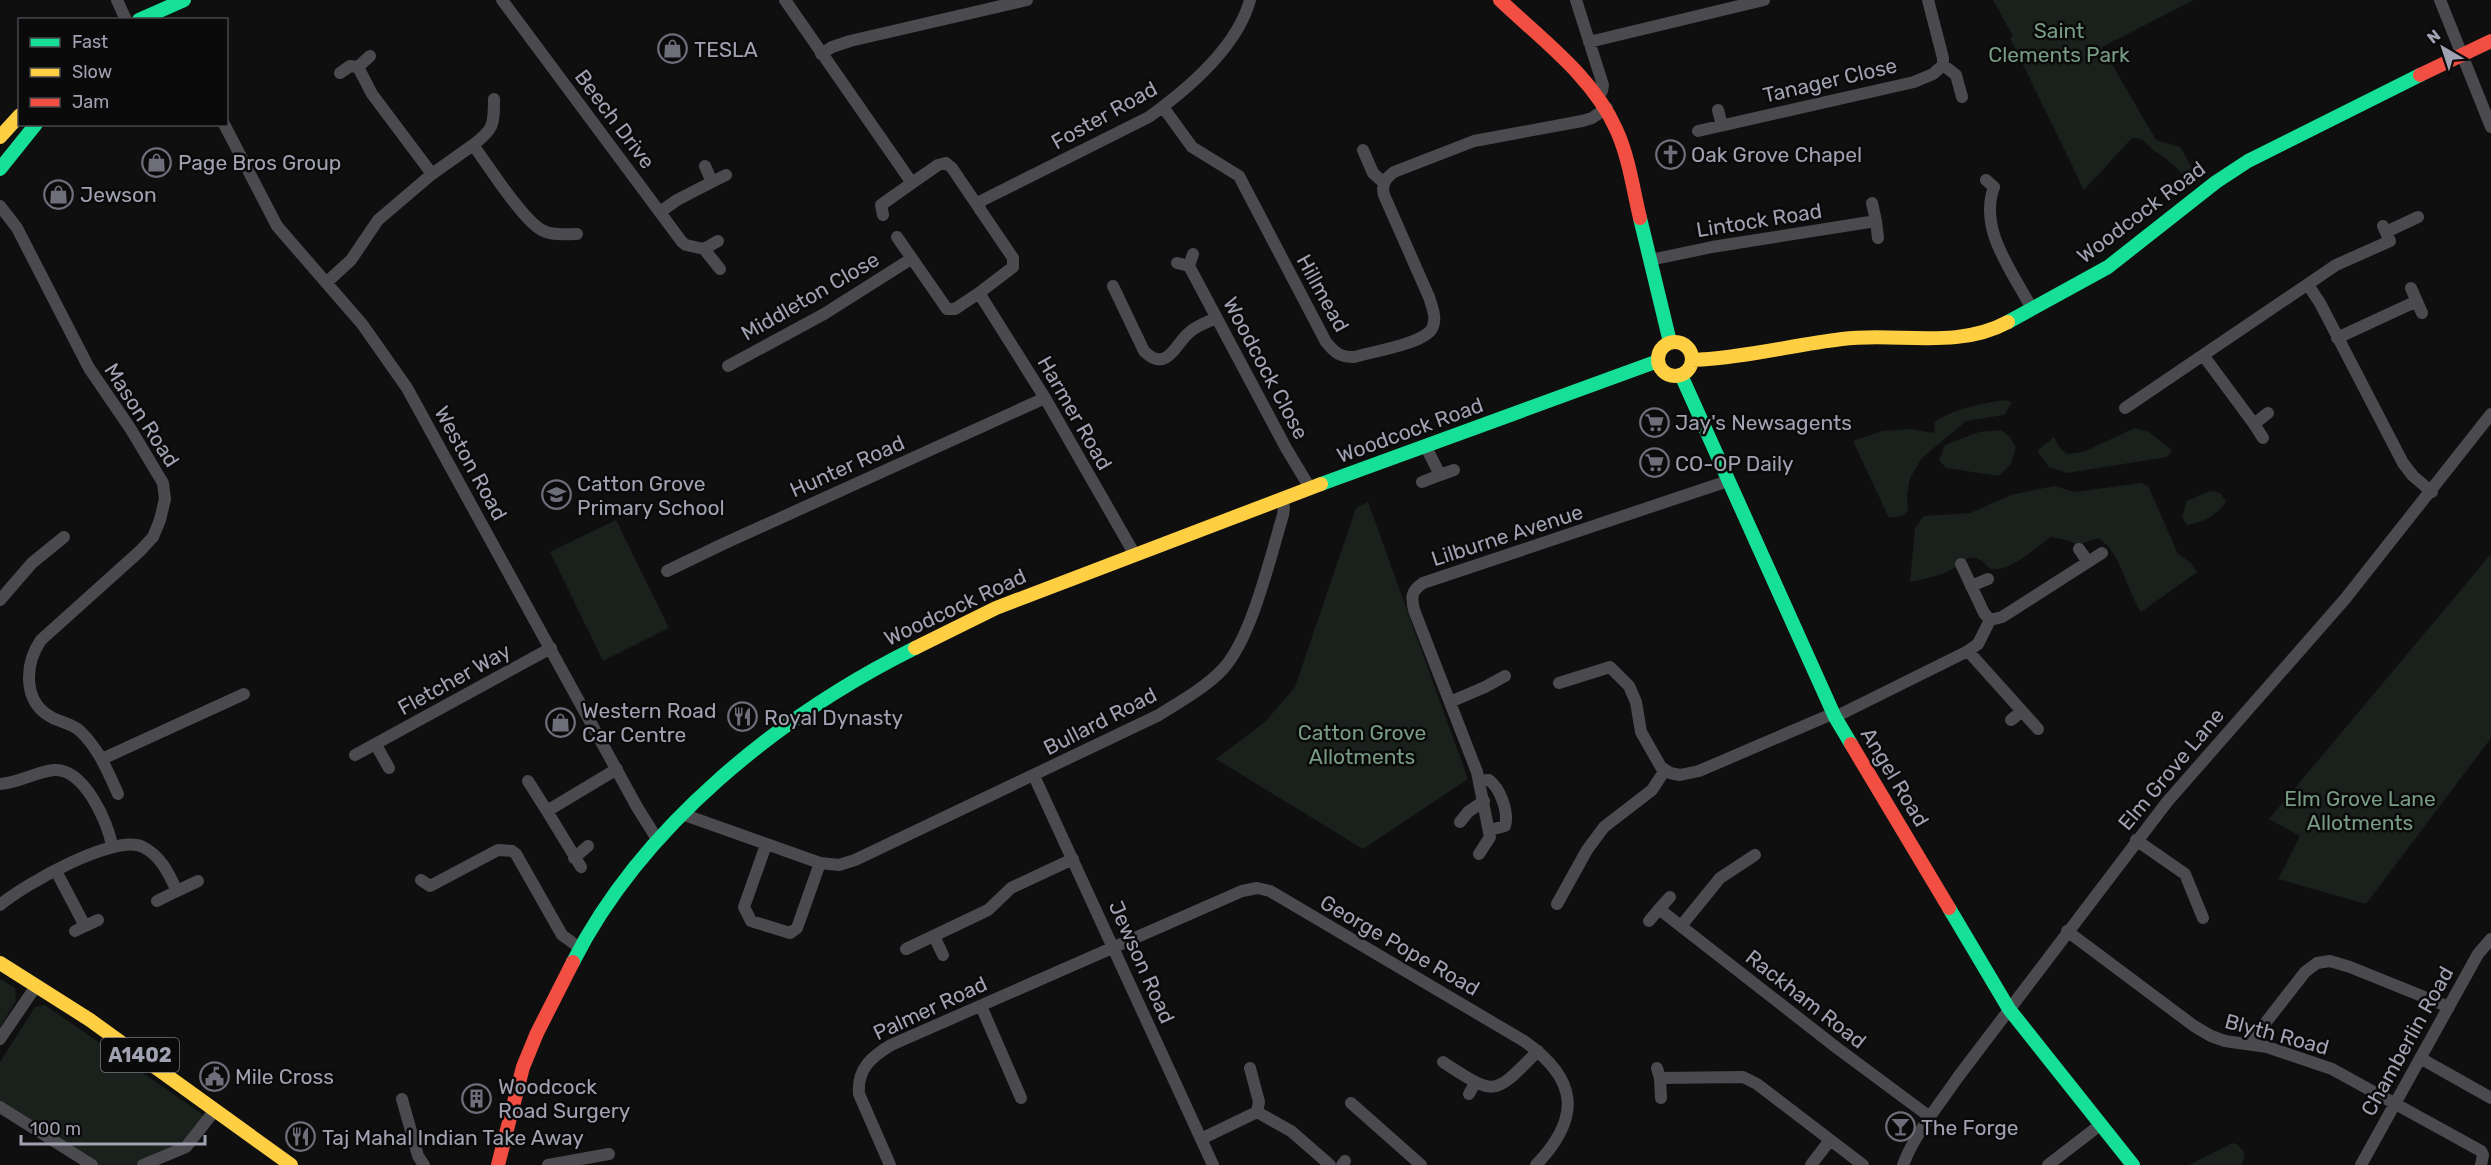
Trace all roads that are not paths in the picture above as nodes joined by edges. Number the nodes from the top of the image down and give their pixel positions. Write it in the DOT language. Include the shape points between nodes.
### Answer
graph roads {
  1 [pos="117,0"];
  2 [pos="502,0"];
  3 [pos="785,0"];
  4 [pos="1027,0"];
  5 [pos="1250,0"];
  6 [pos="1500,0"];
  7 [pos="1576,0"];
  8 [pos="1764,0"];
  9 [pos="1928,0"];
  10 [pos="2440,0"];
  11 [pos="190,2"];
  12 [pos="167,16"];
  13 [pos="125,18"];
  14 [pos="2491,41"];
  15 [pos="1589,42"];
  16 [pos="821,54"];
  17 [pos="370,56"];
  18 [pos="2462,57"];
  19 [pos="1942,65"];
  20 [pos="358,68"];
  21 [pos="340,73"];
  22 [pos="1597,96"];
  23 [pos="1962,97"];
  24 [pos="494,99"];
  25 [pos="1163,107"];
  26 [pos="1607,108"];
  27 [pos="1718,110"];
  28 [pos="18,117"];
  29 [pos="1722,124"];
  30 [pos="34,126"];
  31 [pos="225,126"];
  32 [pos="2491,127"];
  33 [pos="1698,131"];
  34 [pos="0,139"];
  35 [pos="473,145"];
  36 [pos="1363,150"];
  37 [pos="14,152"];
  38 [pos="705,166"];
  39 [pos="0,169"];
  40 [pos="432,174"];
  41 [pos="726,175"];
  42 [pos="712,182"];
  43 [pos="912,183"];
  44 [pos="1384,183"];
  45 [pos="1995,185"];
  46 [pos="1872,203"];
  47 [pos="0,206"];
  48 [pos="980,210"];
  49 [pos="660,212"];
  50 [pos="883,215"];
  51 [pos="2418,217"];
  52 [pos="1876,221"];
  53 [pos="577,234"];
  54 [pos="897,237"];
  55 [pos="1878,238"];
  56 [pos="718,241"];
  57 [pos="704,249"];
  58 [pos="911,259"];
  59 [pos="1650,260"];
  60 [pos="1186,261"];
  61 [pos="720,269"];
  62 [pos="327,282"];
  63 [pos="2308,285"];
  64 [pos="1113,286"];
  65 [pos="2411,288"];
  66 [pos="979,293"];
  67 [pos="2032,309"];
  68 [pos="1216,318"];
  69 [pos="2337,338"];
  70 [pos="1670,342"];
  71 [pos="2203,355"];
  72 [pos="1692,360"];
  73 [pos="1658,361"];
  74 [pos="728,366"];
  75 [pos="1680,375"];
  76 [pos="1045,398"];
  77 [pos="2125,408"];
  78 [pos="2268,413"];
  79 [pos="2491,414"];
  80 [pos="2254,424"];
  81 [pos="2263,438"];
  82 [pos="1426,447"];
  83 [pos="1454,470"];
  84 [pos="1440,475"];
  85 [pos="1728,481"];
  86 [pos="1422,482"];
  87 [pos="1310,489"];
  88 [pos="2432,492"];
  89 [pos="1281,500"];
  90 [pos="64,537"];
  91 [pos="2079,549"];
  92 [pos="2102,553"];
  93 [pos="1135,555"];
  94 [pos="2088,562"];
  95 [pos="1961,564"];
  96 [pos="667,571"];
  97 [pos="1988,579"];
  98 [pos="1971,586"];
  99 [pos="0,600"];
  100 [pos="1990,620"];
  101 [pos="551,648"];
  102 [pos="1968,651"];
  103 [pos="1505,676"];
  104 [pos="1559,683"];
  105 [pos="244,694"];
  106 [pos="1450,702"];
  107 [pos="2022,711"];
  108 [pos="1834,716"];
  109 [pos="2011,720"];
  110 [pos="2038,729"];
  111 [pos="376,745"];
  112 [pos="355,755"];
  113 [pos="102,759"];
  114 [pos="389,768"];
  115 [pos="617,769"];
  116 [pos="1665,770"];
  117 [pos="1034,776"];
  118 [pos="528,781"];
  119 [pos="1479,781"];
  120 [pos="0,783"];
  121 [pos="118,794"];
  122 [pos="1484,801"];
  123 [pos="547,811"];
  124 [pos="682,813"];
  125 [pos="1460,822"];
  126 [pos="1490,830"];
  127 [pos="657,839"];
  128 [pos="2136,840"];
  129 [pos="766,845"];
  130 [pos="112,846"];
  131 [pos="588,846"];
  132 [pos="1479,854"];
  133 [pos="1755,855"];
  134 [pos="1073,859"];
  135 [pos="820,863"];
  136 [pos="56,871"];
  137 [pos="198,881"];
  138 [pos="427,888"];
  139 [pos="177,891"];
  140 [pos="1670,897"];
  141 [pos="157,901"];
  142 [pos="1557,904"];
  143 [pos="0,905"];
  144 [pos="1659,909"];
  145 [pos="2203,918"];
  146 [pos="98,920"];
  147 [pos="1649,921"];
  148 [pos="1681,926"];
  149 [pos="2067,931"];
  150 [pos="934,936"];
  151 [pos="2491,939"];
  152 [pos="1114,947"];
  153 [pos="580,948"];
  154 [pos="906,949"];
  155 [pos="943,955"];
  156 [pos="0,963"];
  157 [pos="36,986"];
  158 [pos="981,1006"];
  159 [pos="2449,1007"];
  160 [pos="2009,1009"];
  161 [pos="0,1039"];
  162 [pos="2249,1044"];
  163 [pos="1538,1051"];
  164 [pos="2420,1058"];
  165 [pos="1443,1062"];
  166 [pos="1250,1068"];
  167 [pos="1021,1098"];
  168 [pos="1661,1098"];
  169 [pos="2491,1098"];
  170 [pos="402,1099"];
  171 [pos="1351,1103"];
  172 [pos="2394,1103"];
  173 [pos="0,1107"];
  174 [pos="215,1110"];
  175 [pos="1257,1112"];
  176 [pos="1930,1117"];
  177 [pos="2100,1125"];
  178 [pos="1201,1139"];
  179 [pos="1830,1140"];
  180 [pos="609,1154"];
  181 [pos="92,1165"];
  182 [pos="142,1165"];
  183 [pos="291,1165"];
  184 [pos="424,1165"];
  185 [pos="498,1165"];
  186 [pos="548,1165"];
  187 [pos="890,1165"];
  188 [pos="1213,1165"];
  189 [pos="1330,1165"];
  190 [pos="1421,1165"];
  191 [pos="1536,1165"];
  192 [pos="1811,1165"];
  193 [pos="1863,1165"];
  194 [pos="1903,1165"];
  195 [pos="2049,1165"];
  196 [pos="2133,1165"];
  197 [pos="2361,1165"];
  198 [pos="2481,1165"];
  1 -- 13 [label="street"];
  2 -- 49 [label="street, Beech Drive"];
  3 -- 16 [label="street"];
  4 -- 16 [label="street" via="850,41"];
  5 -- 25 [label="street, Foster Road" via="1226,46"];
  6 -- 22 [label="main road"];
  7 -- 15 [label="street"];
  8 -- 15 [label="street"];
  9 -- 19 [label="street"];
  10 -- 18 [label="street"];
  11 -- 12 [label="main road"];
  14 -- 18 [label="main road, Woodcock Road"];
  15 -- 22 [label="street" via="1603,85"];
  16 -- 43 [label="street"];
  17 -- 20 [label="street"];
  18 -- 32 [label="street"];
  18 -- 67 [label="main road, Woodcock Road" via="2366,100 2248,161 2108,267"];
  19 -- 23 [label="street" via="1956,75"];
  19 -- 29 [label="street, Tanager Close" via="1933,74 1914,82"];
  20 -- 21 [label="street" via="350,66"];
  20 -- 40 [label="street" via="372,94"];
  22 -- 26 [label="main road"];
  24 -- 35 [label="street" via="494,123"];
  25 -- 44 [label="street, Hillmead" via="1192,147 1239,176 1326,342 1344,357 1423,337 1433,329 1435,315 1429,297 1384,195"];
  25 -- 48 [label="street, Foster Road" via="979,202"];
  26 -- 44 [label="street" via="1581,122 1474,141 1394,172"];
  26 -- 59 [label="main road" via="1620,135"];
  27 -- 29 [label="street"];
  28 -- 34 [label="main road"];
  29 -- 33 [label="street, Tanager Close"];
  30 -- 37 [label="main road"];
  31 -- 62 [label="street, Weston Road" via="277,226"];
  34 -- 37 [label="street"];
  35 -- 40 [label="street"];
  35 -- 53 [label="street" via="541,230"];
  36 -- 44 [label="street, Hillmead" via="1373,173"];
  37 -- 39 [label="main road"];
  38 -- 42 [label="street"];
  40 -- 62 [label="street" via="378,220 351,260"];
  41 -- 42 [label="street"];
  42 -- 49 [label="street"];
  43 -- 48 [label="street" via="946,163"];
  43 -- 50 [label="street" via="881,205"];
  45 -- 67 [label="street" via="1989,201 1993,228 2000,251"];
  46 -- 52 [label="street"];
  47 -- 113 [label="street, Mason Road" via="17,228 88,368 163,483 165,499 153,537 41,640 32,653 28,670 30,689 37,703 48,716 77,729"];
  48 -- 66 [label="street" via="1013,258 1013,267"];
  49 -- 57 [label="street, Beech Drive" via="686,245"];
  51 -- 63 [label="street" via="2384,229 2390,241 2336,265"];
  52 -- 55 [label="street"];
  52 -- 59 [label="street, Lintock Road"];
  54 -- 58 [label="street"];
  56 -- 57 [label="street"];
  57 -- 61 [label="street, Beech Drive"];
  58 -- 66 [label="street" via="947,309 955,309"];
  58 -- 74 [label="street, Middleton Close" via="824,314"];
  59 -- 70 [label="main road"];
  60 -- 68 [label="street, Woodcock Close"];
  62 -- 101 [label="street, Weston Road" via="407,388"];
  63 -- 69 [label="street"];
  63 -- 71 [label="street"];
  64 -- 68 [label="street" via="1144,351 1153,358 1161,360 1170,355 1189,331"];
  65 -- 69 [label="street" via="2419,307"];
  66 -- 76 [label="street, Harmer Road"];
  67 -- 72 [label="main road, Woodcock Road" via="2007,324 1945,340 1865,337"];
  68 -- 87 [label="street, Woodcock Close"];
  69 -- 88 [label="street" via="2403,463"];
  70 -- 72 [label="main road" via="1686,346"];
  70 -- 73 [label="main road" via="1661,350"];
  71 -- 77 [label="street"];
  71 -- 80 [label="street"];
  72 -- 75 [label="main road"];
  73 -- 75 [label="main road" via="1666,373"];
  73 -- 82 [label="main road, Woodcock Road"];
  75 -- 85 [label="main road, Angel Road"];
  76 -- 93 [label="street, Harmer Road"];
  76 -- 96 [label="street, Hunter Road"];
  78 -- 80 [label="street"];
  79 -- 88 [label="street, Elm Grove Lane"];
  80 -- 81 [label="street"];
  82 -- 84 [label="street"];
  82 -- 87 [label="main road, Woodcock Road"];
  83 -- 84 [label="street"];
  84 -- 86 [label="street"];
  85 -- 106 [label="street, Lilburne Avenue" via="1422,583 1411,597 1414,610"];
  85 -- 108 [label="main road, Angel Road"];
  87 -- 89 [label="main road, Woodcock Road"];
  88 -- 128 [label="street, Elm Grove Lane" via="2345,599"];
  89 -- 93 [label="main road, Woodcock Road"];
  89 -- 117 [label="street, Bullard Road" via="1283,514 1251,615 1241,644 1223,669 1159,715"];
  90 -- 99 [label="street" via="32,563"];
  91 -- 94 [label="street"];
  92 -- 94 [label="street"];
  93 -- 124 [label="main road, Woodcock Road" via="996,608 885,663 784,727"];
  94 -- 100 [label="street" via="2002,617"];
  95 -- 98 [label="street"];
  97 -- 98 [label="street"];
  98 -- 100 [label="street"];
  100 -- 102 [label="street" via="1978,644"];
  101 -- 111 [label="street, Fletcher Way"];
  101 -- 115 [label="street, Weston Road"];
  102 -- 107 [label="street"];
  102 -- 108 [label="street"];
  103 -- 106 [label="street"];
  104 -- 116 [label="street" via="1610,667 1620,675 1636,702 1641,732"];
  105 -- 113 [label="street"];
  106 -- 119 [label="street, Lilburne Avenue"];
  107 -- 109 [label="street"];
  107 -- 110 [label="street"];
  108 -- 116 [label="street" via="1699,771 1680,775"];
  108 -- 160 [label="main road, Angel Road"];
  111 -- 112 [label="street, Fletcher Way"];
  111 -- 114 [label="street"];
  113 -- 121 [label="street, Mason Road"];
  115 -- 123 [label="street"];
  115 -- 127 [label="street, Weston Road"];
  116 -- 142 [label="street" via="1652,790 1604,827"];
  117 -- 134 [label="street, Jewson Road"];
  117 -- 135 [label="street, Bullard Road" via="855,860 839,865"];
  118 -- 123 [label="street"];
  119 -- 122 [label="street, Lilburne Avenue"];
  119 -- 126 [label="street" via="1489,780 1497,786 1507,821 1505,826"];
  120 -- 130 [label="street" via="57,770 73,777 104,817"];
  122 -- 125 [label="street"];
  122 -- 126 [label="street, Lilburne Avenue"];
  123 -- 131 [label="street" via="578,862"];
  124 -- 127 [label="main road, Woodcock Road"];
  124 -- 129 [label="street, Bullard Road"];
  126 -- 132 [label="street"];
  127 -- 153 [label="main road, Woodcock Road"];
  128 -- 145 [label="street" via="2185,874"];
  128 -- 149 [label="street, Elm Grove Lane"];
  129 -- 135 [label="street, Bullard Road"];
  129 -- 135 [label="street" via="744,907 751,921 781,932 797,928"];
  130 -- 136 [label="street"];
  130 -- 139 [label="street" via="136,845 154,855"];
  133 -- 148 [label="street" via="1720,878"];
  134 -- 150 [label="street" via="1011,888 988,910"];
  134 -- 152 [label="street, Jewson Road"];
  136 -- 143 [label="street" via="15,892"];
  136 -- 146 [label="street" via="80,929"];
  137 -- 139 [label="street"];
  138 -- 153 [label="street" via="498,850 512,851 562,935"];
  139 -- 141 [label="street"];
  140 -- 144 [label="street"];
  144 -- 147 [label="street"];
  144 -- 148 [label="street, Rackham Road"];
  148 -- 176 [label="street, Rackham Road"];
  149 -- 160 [label="street, Elm Grove Lane"];
  149 -- 162 [label="street, Blyth Road" via="2194,1026 2211,1036"];
  150 -- 154 [label="street"];
  150 -- 155 [label="street"];
  151 -- 159 [label="street, Chamberlin Road" via="2478,954"];
  152 -- 158 [label="street, Palmer Road"];
  152 -- 163 [label="street, George Pope Road" via="1242,891 1270,891"];
  152 -- 178 [label="street, Jewson Road"];
  153 -- 185 [label="main road, Woodcock Road" via="523,1066"];
  156 -- 157 [label="main road, A1402"];
  157 -- 161 [label="street"];
  157 -- 174 [label="main road, A1402"];
  158 -- 167 [label="street"];
  158 -- 187 [label="street, Palmer Road" via="891,1045 863,1067 859,1094"];
  159 -- 162 [label="street" via="2350,967 2330,961 2317,963 2304,972"];
  159 -- 164 [label="street, Chamberlin Road"];
  160 -- 176 [label="street, Elm Grove Lane"];
  160 -- 177 [label="main road, Angel Road"];
  162 -- 172 [label="street, Blyth Road" via="2332,1069"];
  163 -- 165 [label="street" via="1500,1087 1491,1089 1472,1089"];
  163 -- 191 [label="street, George Pope Road" via="1553,1063 1566,1088 1568,1113 1554,1146"];
  164 -- 169 [label="street"];
  164 -- 172 [label="street, Chamberlin Road"];
  166 -- 175 [label="street" via="1259,1102"];
  168 -- 179 [label="street" via="1658,1073 1743,1077"];
  170 -- 184 [label="street"];
  171 -- 190 [label="street"];
  172 -- 197 [label="street, Chamberlin Road"];
  172 -- 198 [label="street, Blyth Road" via="2481,1150"];
  173 -- 181 [label="street"];
  174 -- 182 [label="street" via="186,1147"];
  174 -- 183 [label="main road, A1402"];
  175 -- 178 [label="street"];
  175 -- 189 [label="street" via="1291,1131"];
  176 -- 194 [label="street, Elm Grove Lane"];
  177 -- 195 [label="street"];
  177 -- 196 [label="main road, Angel Road"];
  178 -- 188 [label="street, Jewson Road"];
  179 -- 192 [label="street"];
  179 -- 193 [label="street"];
  180 -- 186 [label="street"];
}
